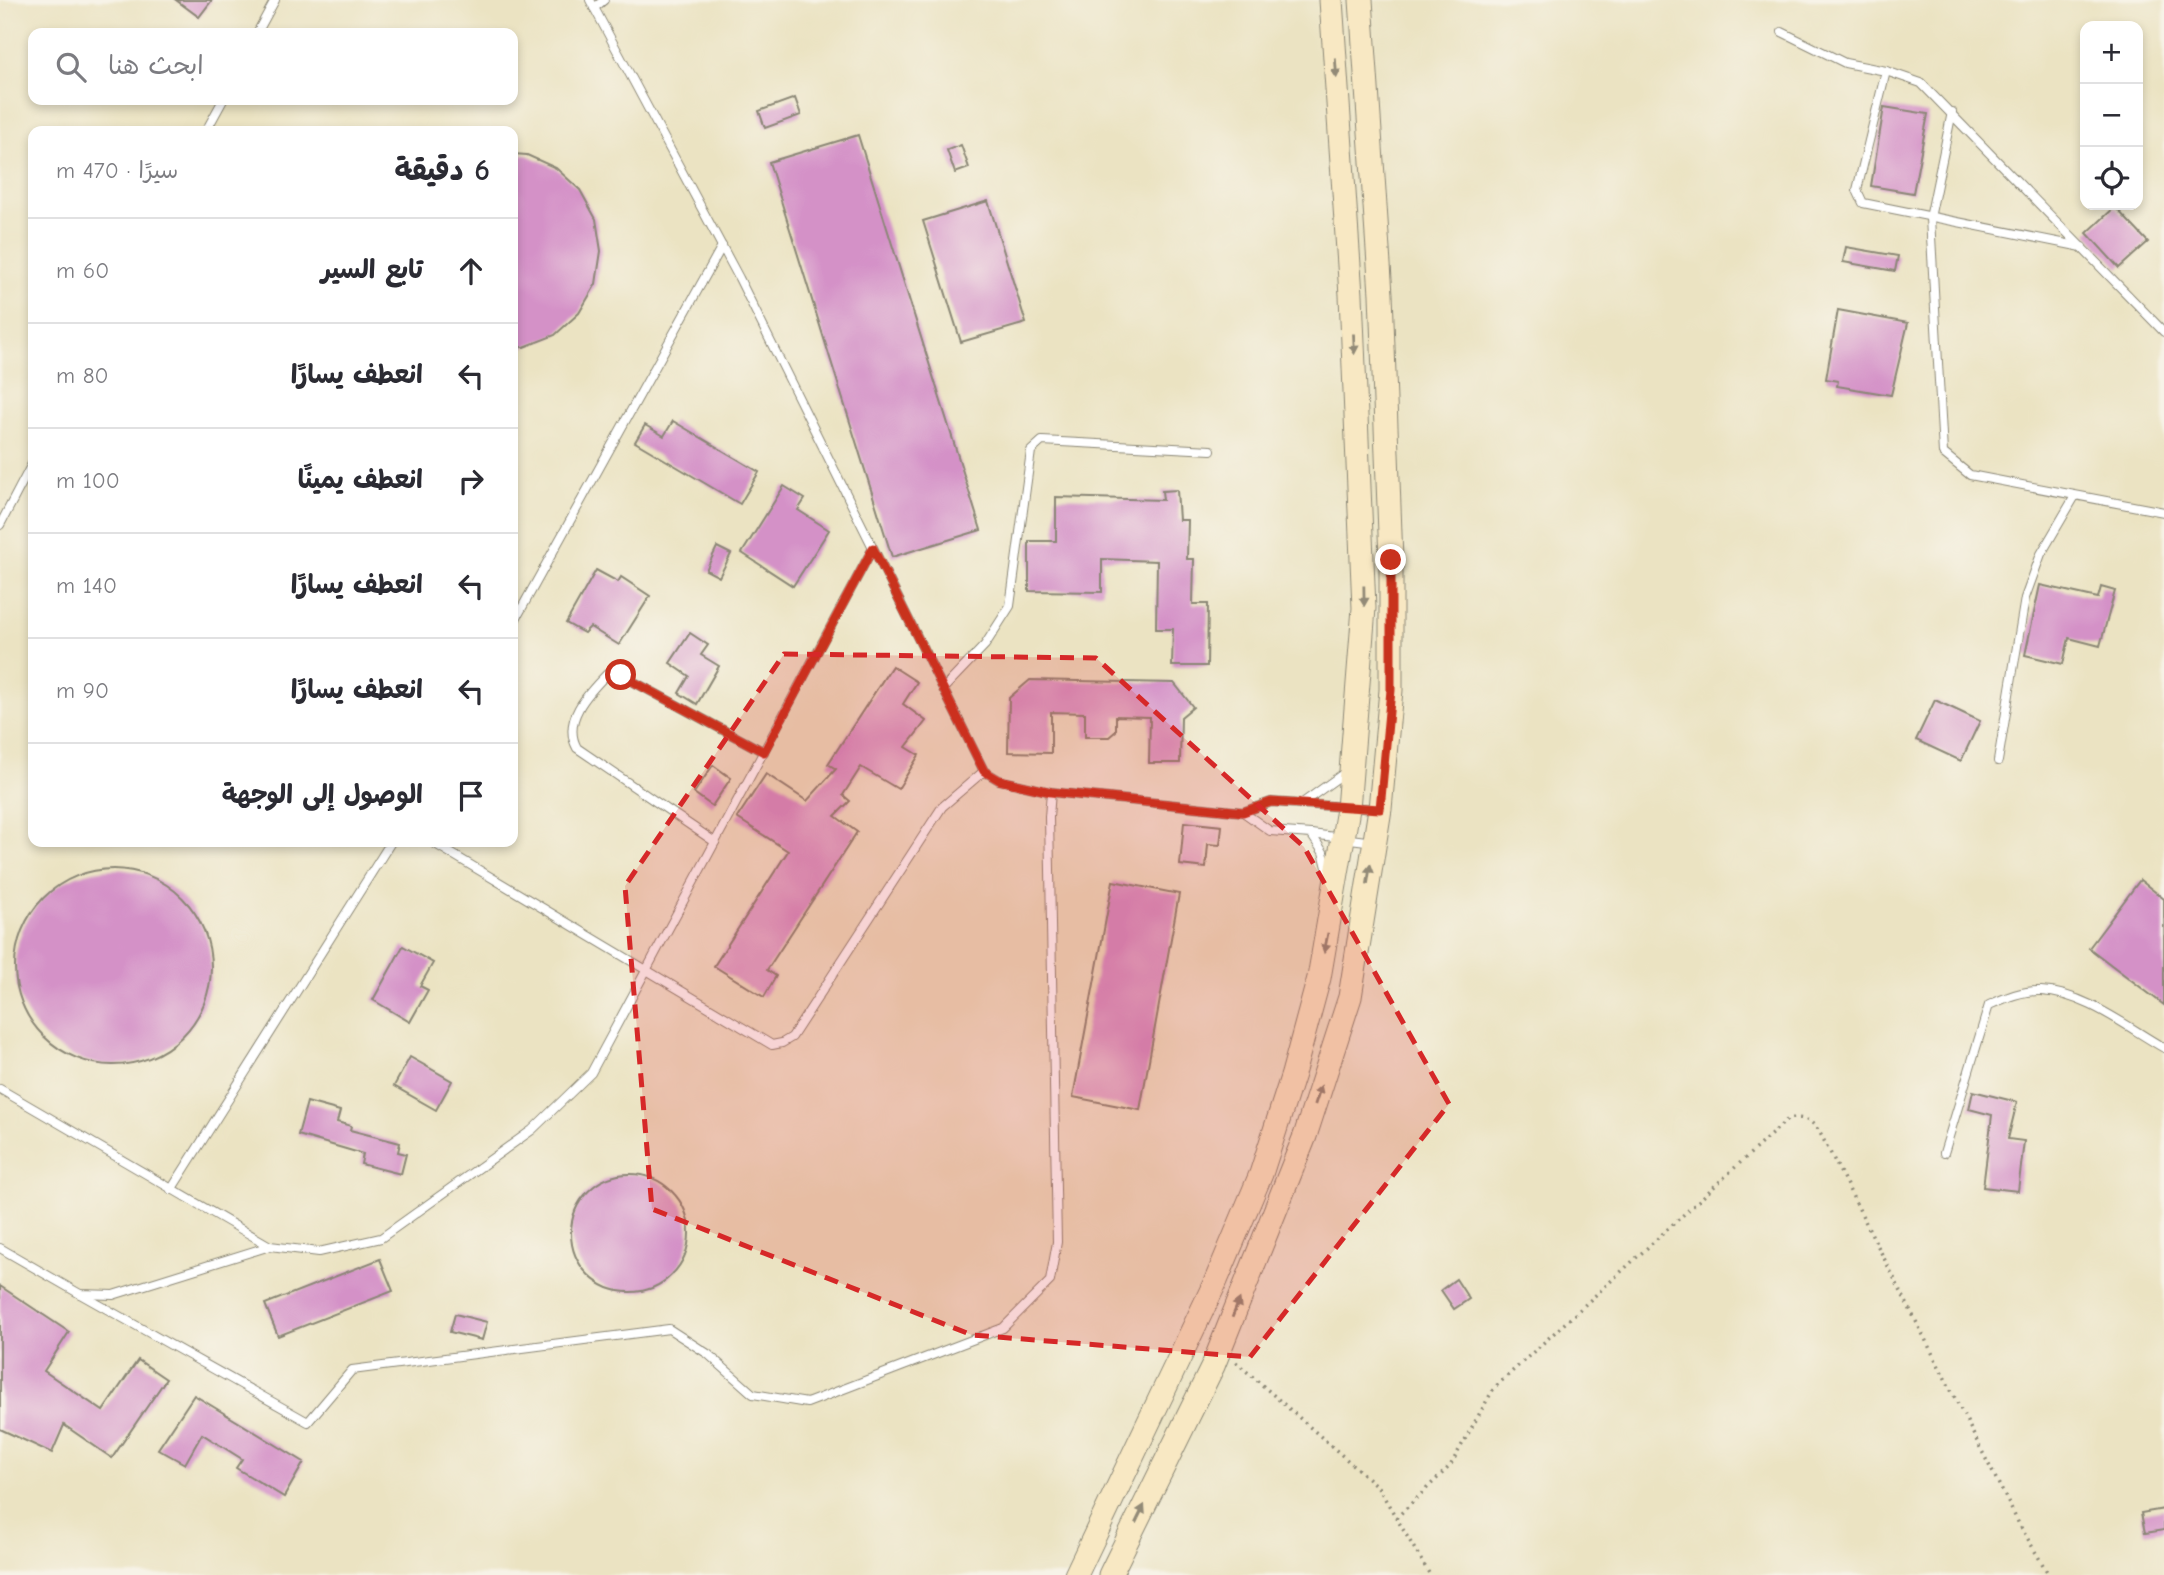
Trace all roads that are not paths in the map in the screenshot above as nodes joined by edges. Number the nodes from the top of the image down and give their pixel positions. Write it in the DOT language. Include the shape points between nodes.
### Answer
graph roads {
  1 [pos="275,0"];
  2 [pos="604,0"];
  3 [pos="1331,0"];
  4 [pos="1361,0"];
  5 [pos="592,4"];
  6 [pos="260,28"];
  7 [pos="1782,32"];
  8 [pos="1886,71"];
  9 [pos="220,105"];
  10 [pos="1952,112"];
  11 [pos="209,126"];
  12 [pos="1930,218"];
  13 [pos="722,246"];
  14 [pos="2082,247"];
  15 [pos="1381,294"];
  16 [pos="1351,295"];
  17 [pos="2164,332"];
  18 [pos="1211,450"];
  19 [pos="28,472"];
  20 [pos="2075,496"];
  21 [pos="2164,512"];
  22 [pos="0,525"];
  23 [pos="873,548"];
  24 [pos="518,615"];
  25 [pos="943,689"];
  26 [pos="764,752"];
  27 [pos="1998,761"];
  28 [pos="1352,767"];
  29 [pos="984,771"];
  30 [pos="1051,792"];
  31 [pos="1301,804"];
  32 [pos="1348,809"];
  33 [pos="1380,809"];
  34 [pos="1243,812"];
  35 [pos="1311,834"];
  36 [pos="1343,839"];
  37 [pos="715,842"];
  38 [pos="1374,842"];
  39 [pos="388,847"];
  40 [pos="440,847"];
  41 [pos="1333,906"];
  42 [pos="646,972"];
  43 [pos="2164,1048"];
  44 [pos="0,1089"];
  45 [pos="1944,1153"];
  46 [pos="171,1190"];
  47 [pos="270,1246"];
  48 [pos="0,1248"];
  49 [pos="80,1294"];
  50 [pos="1076,1575"];
  51 [pos="1110,1575"];
  1 -- 6 [label="lane"];
  2 -- 5 [label="lane"];
  3 -- 16 [label="main road, one-way"];
  4 -- 15 [label="main road"];
  5 -- 13 [label="lane"];
  7 -- 8 [label="lane" via="1845,63"];
  8 -- 10 [label="lane" via="1921,83"];
  8 -- 12 [label="lane" via="1857,190 1868,206"];
  9 -- 11 [label="lane"];
  10 -- 12 [label="lane"];
  10 -- 14 [label="lane"];
  12 -- 14 [label="lane"];
  12 -- 20 [label="lane" via="1943,453 1970,475"];
  13 -- 23 [label="lane"];
  13 -- 24 [label="lane"];
  14 -- 17 [label="lane"];
  15 -- 16 [label="main road"];
  15 -- 33 [label="main road" via="1391,690"];
  16 -- 28 [label="main road, one-way" via="1364,608"];
  18 -- 25 [label="lane" via="1042,441 1031,451 1010,607 985,645"];
  19 -- 22 [label="lane"];
  20 -- 21 [label="lane"];
  20 -- 27 [label="lane" via="2041,554 2025,598"];
  23 -- 25 [label="lane"];
  23 -- 26 [label="lane"];
  25 -- 29 [label="lane"];
  26 -- 37 [label="lane"];
  26 -- 37 [label="lane" via="621,675 607,674 572,720 569,735 577,748"];
  28 -- 31 [label="lane"];
  28 -- 32 [label="main road"];
  29 -- 30 [label="lane" via="999,780"];
  29 -- 42 [label="lane" via="942,807 792,1037 782,1044 772,1045"];
  30 -- 34 [label="lane"];
  30 -- 49 [label="lane" via="1056,1242 1049,1281 1003,1328 807,1403 753,1394 708,1354 669,1329 352,1370 308,1422"];
  31 -- 32 [label="lane"];
  31 -- 34 [label="lane" via="1271,802"];
  32 -- 33 [label="lane"];
  32 -- 36 [label="main road"];
  33 -- 38 [label="main road"];
  34 -- 35 [label="lane" via="1270,831"];
  35 -- 36 [label="lane"];
  35 -- 41 [label="lane" via="1323,852"];
  36 -- 38 [label="lane"];
  36 -- 41 [label="main road"];
  37 -- 42 [label="lane"];
  51 -- 38 [label="main road, one-way" via="1220,1348 1305,1136 1350,997"];
  39 -- 46 [label="lane"];
  40 -- 42 [label="lane"];
  41 -- 50 [label="main road, one-way" via="1319,978 1261,1174 1215,1283"];
  42 -- 47 [label="lane" via="591,1073 532,1130 381,1238 319,1252"];
  43 -- 45 [label="lane" via="2078,999 2041,990 1989,1005"];
  44 -- 46 [label="lane"];
  46 -- 47 [label="lane"];
  47 -- 49 [label="lane" via="113,1295"];
  48 -- 49 [label="lane"];
}
